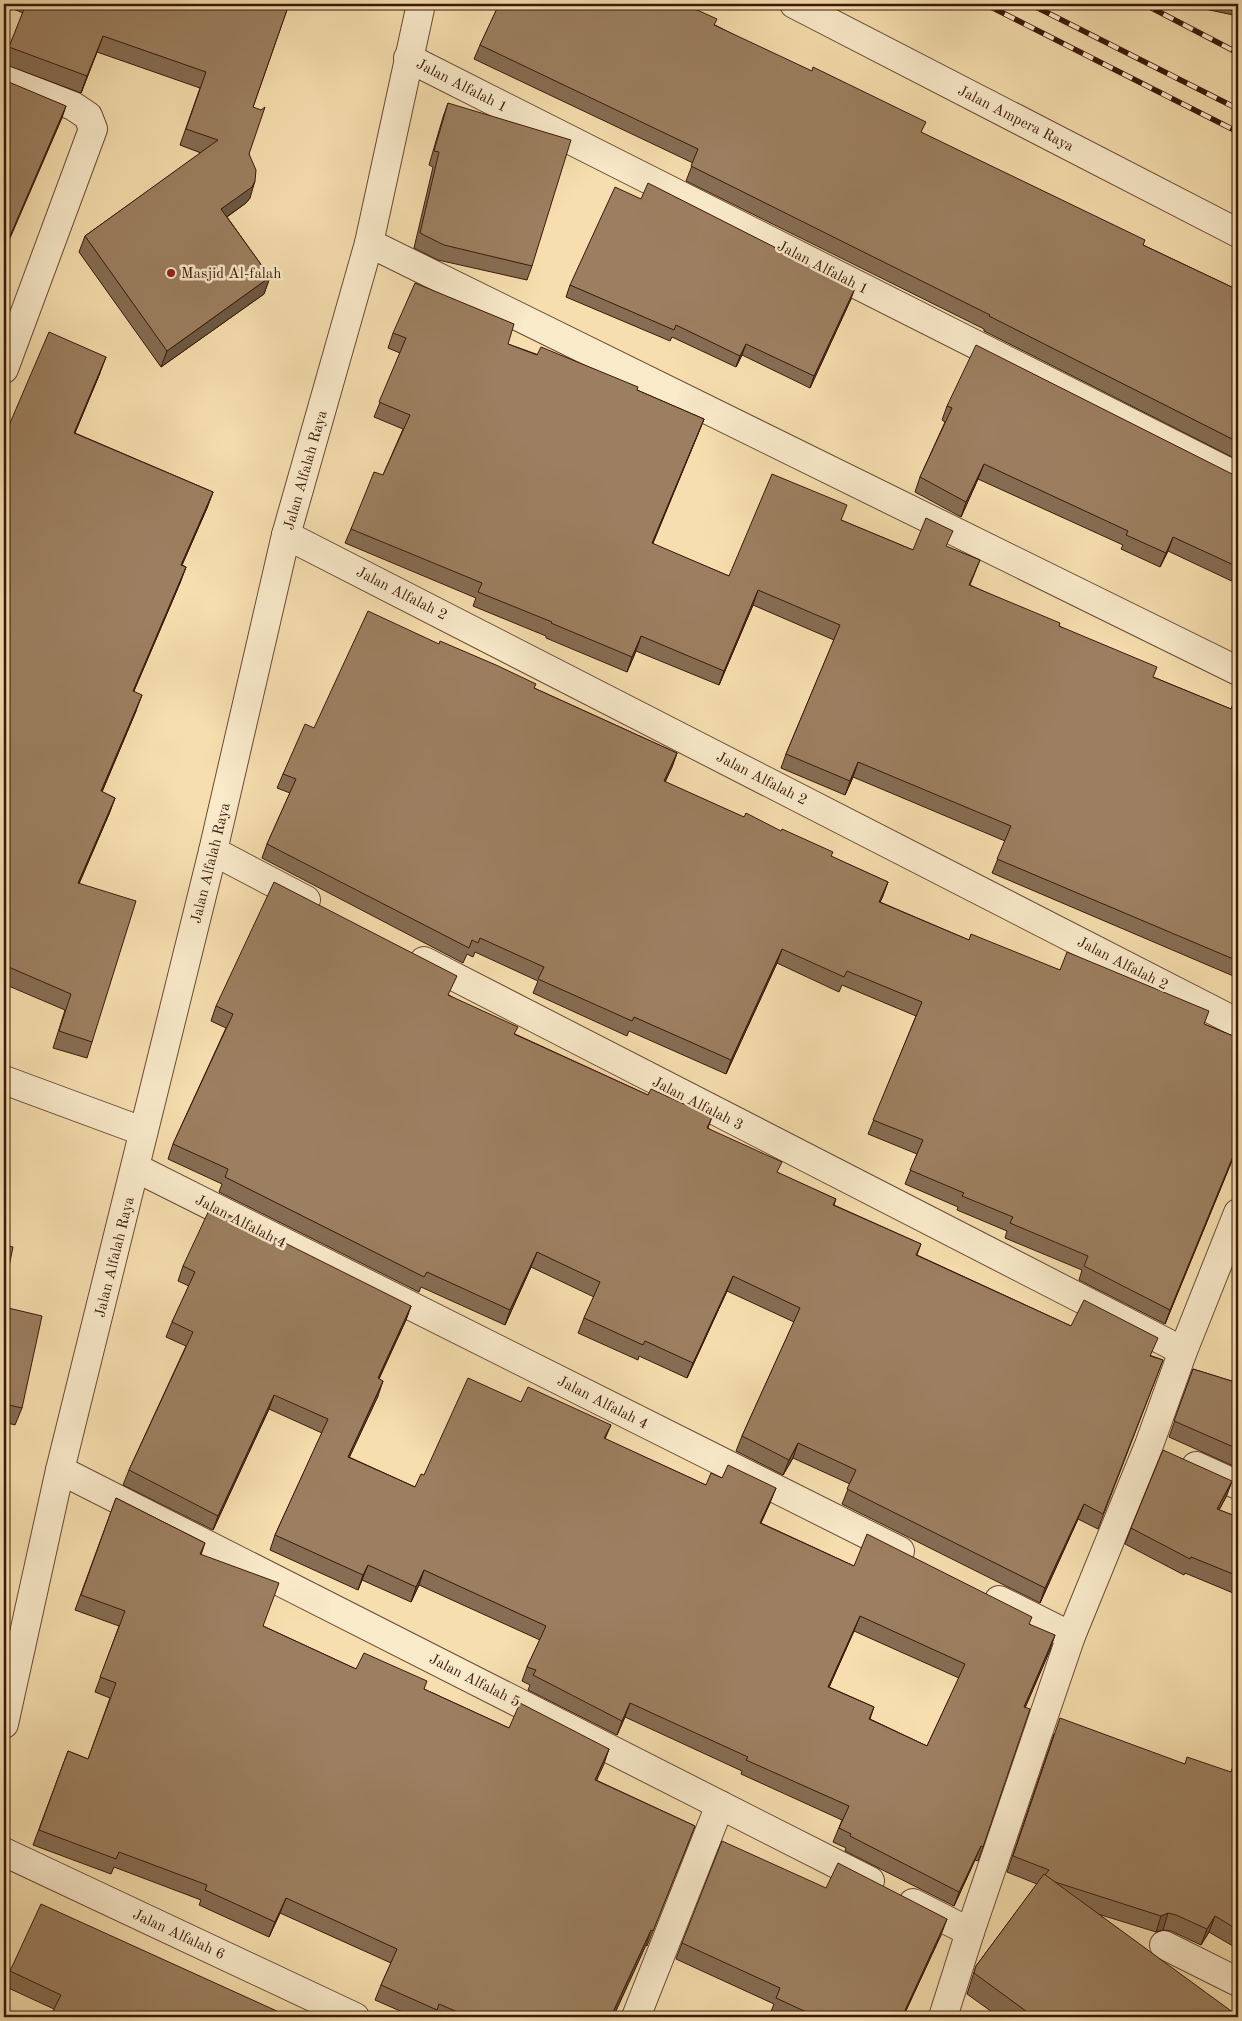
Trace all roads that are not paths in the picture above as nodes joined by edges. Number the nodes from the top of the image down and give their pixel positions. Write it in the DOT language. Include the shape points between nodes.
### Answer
graph roads {
  1 [pos="421,4"];
  2 [pos="794,4"];
  3 [pos="408,58"];
  4 [pos="4,79"];
  5 [pos="1238,233"];
  6 [pos="368,243"];
  7 [pos="4,369"];
  8 [pos="1238,477"];
  9 [pos="286,535"];
  10 [pos="1238,671"];
  11 [pos="214,851"];
  12 [pos="332,913"];
  13 [pos="403,950"];
  14 [pos="1238,1022"];
  15 [pos="4,1080"];
  16 [pos="142,1131"];
  17 [pos="136,1168"];
  18 [pos="1238,1213"];
  19 [pos="1183,1351"];
  20 [pos="1149,1445"];
  21 [pos="60,1470"];
  22 [pos="1238,1485"];
  23 [pos="920,1561"];
  24 [pos="973,1587"];
  25 [pos="1071,1636"];
  26 [pos="4,1724"];
  27 [pos="720,1805"];
  28 [pos="4,1852"];
  29 [pos="970,1932"];
  30 [pos="1164,1945"];
  31 [pos="1238,1982"];
  32 [pos="355,2017"];
  33 [pos="636,2017"];
  34 [pos="943,2017"];
  1 -- 3 [label="street, Jalan Alfalah Raya"];
  2 -- 5 [label="street, Jalan Ampera Raya"];
  3 -- 6 [label="street, Jalan Alfalah Raya"];
  3 -- 8 [label="street, Jalan Alfalah 1"];
  4 -- 7 [label="street" via="73,106 88,116 93,129"];
  6 -- 9 [label="street, Jalan Alfalah Raya"];
  6 -- 10 [label="street"];
  9 -- 11 [label="street, Jalan Alfalah Raya"];
  9 -- 14 [label="street, Jalan Alfalah 2"];
  11 -- 12 [label="street"];
  11 -- 16 [label="street, Jalan Alfalah Raya"];
  13 -- 19 [label="street, Jalan Alfalah 3"];
  15 -- 16 [label="street"];
  16 -- 17 [label="street, Jalan Alfalah Raya"];
  17 -- 21 [label="street, Jalan Alfalah Raya"];
  17 -- 23 [label="street, Jalan Alfalah 4"];
  18 -- 19 [label="street"];
  19 -- 20 [label="street"];
  20 -- 22 [label="street"];
  20 -- 25 [label="street"];
  21 -- 26 [label="street, Jalan Alfalah Raya"];
  21 -- 27 [label="street, Jalan Alfalah 5"];
  24 -- 25 [label="street"];
  25 -- 29 [label="street"];
  27 -- 29 [label="street, Jalan Alfalah 5"];
  27 -- 33 [label="street"];
  28 -- 32 [label="street, Jalan Alfalah 6"];
  29 -- 34 [label="street"];
  30 -- 31 [label="street"];
}
